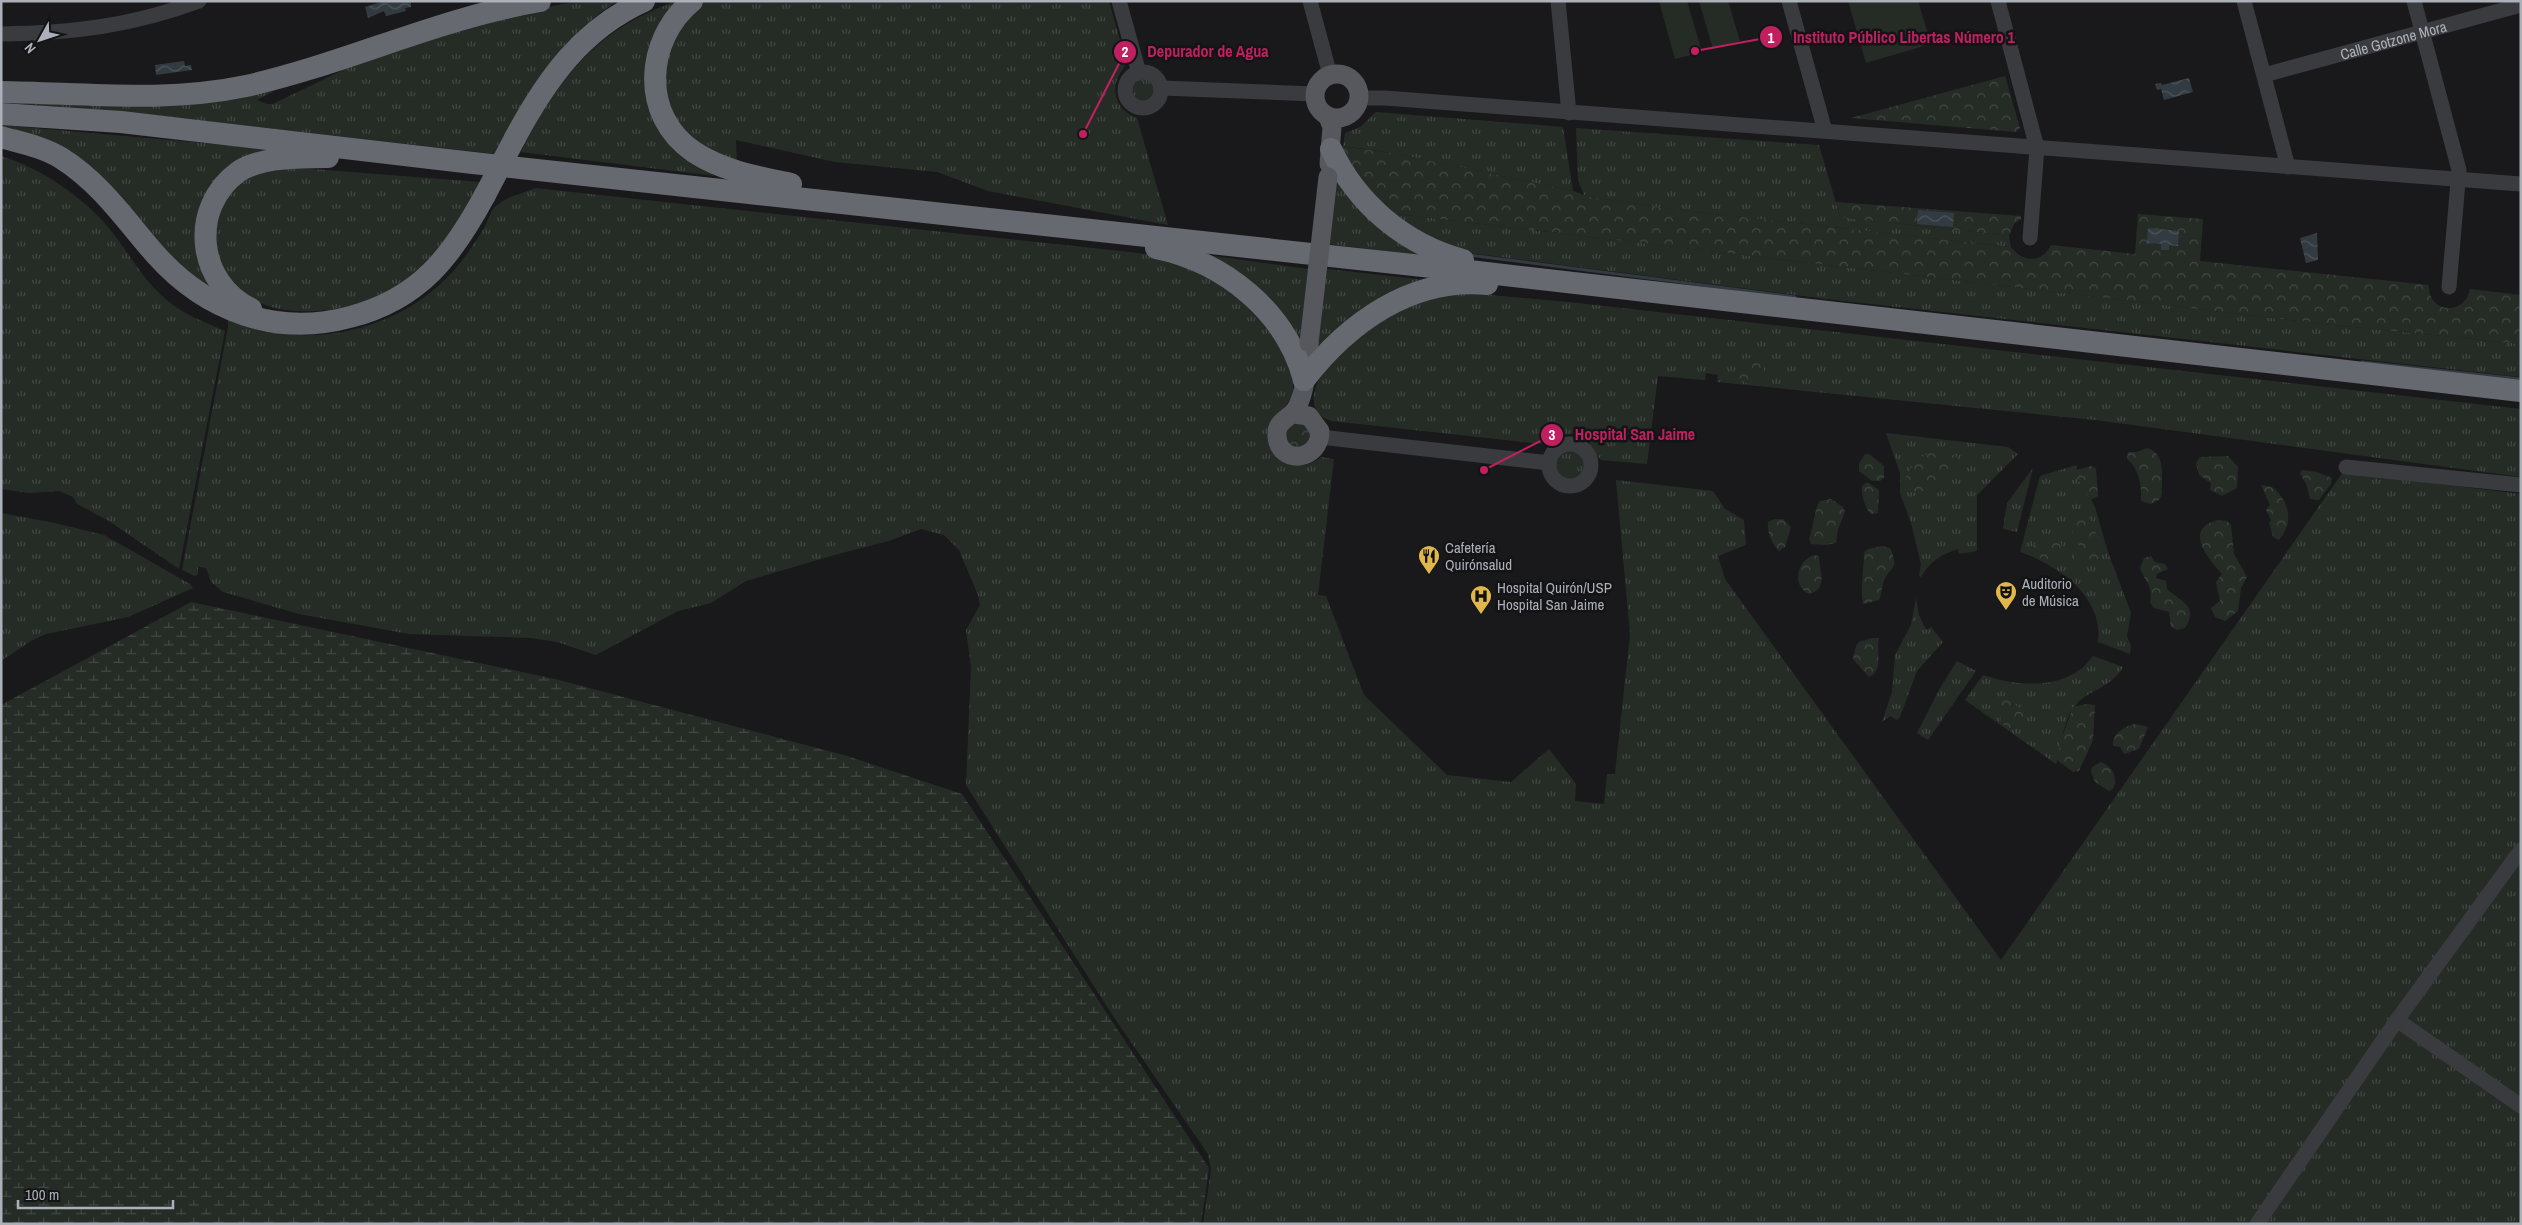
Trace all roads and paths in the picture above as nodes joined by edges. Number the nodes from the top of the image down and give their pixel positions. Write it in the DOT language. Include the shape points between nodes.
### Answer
graph roads {
  1 [pos="199,1"];
  2 [pos="540,1"];
  3 [pos="644,1"];
  4 [pos="692,1"];
  5 [pos="1119,1"];
  6 [pos="1310,1"];
  7 [pos="1558,1"];
  8 [pos="1789,1"];
  9 [pos="1998,1"];
  10 [pos="2244,1"];
  11 [pos="2414,1"];
  12 [pos="2521,5"];
  13 [pos="2423,32"];
  14 [pos="1,34"];
  15 [pos="1138,73"];
  16 [pos="1330,75"];
  17 [pos="2264,75"];
  18 [pos="1161,88"];
  19 [pos="1,92"];
  20 [pos="1315,94"];
  21 [pos="1358,98"];
  22 [pos="1569,113"];
  23 [pos="1,114"];
  24 [pos="1335,117"];
  25 [pos="1825,131"];
  26 [pos="1,137"];
  27 [pos="1332,142"];
  28 [pos="2038,148"];
  29 [pos="473,163"];
  30 [pos="2288,167"];
  31 [pos="2459,179"];
  32 [pos="2521,184"];
  33 [pos="892,208"];
  34 [pos="1007,221"];
  35 [pos="2030,238"];
  36 [pos="2449,287"];
  37 [pos="1785,308"];
  38 [pos="294,325"];
  39 [pos="2521,390"];
  40 [pos="1302,402"];
  41 [pos="1320,437"];
  42 [pos="1549,463"];
  43 [pos="2346,467"];
  44 [pos="2521,485"];
  45 [pos="2521,850"];
  46 [pos="2397,1020"];
  47 [pos="2521,1106"];
  48 [pos="2257,1224"];
  1 -- 14 [label="street" via="157,16 114,26"];
  2 -- 19 [label="highway" via="421,32 246,86 175,95"];
  3 -- 38 [label="highway, bridge" via="594,31 571,53 536,99 450,254 431,275 414,289 364,314 312,325"];
  4 -- 33 [label="highway" via="677,15 663,37 655,65 660,103 680,141 708,160 748,174 862,198"];
  5 -- 15 [label="street"];
  6 -- 16 [label="street"];
  7 -- 22 [label="street"];
  8 -- 25 [label="street"];
  9 -- 28 [label="street"];
  10 -- 17 [label="street"];
  11 -- 13 [label="street"];
  12 -- 13 [label="street, Calle Gotzone Mora"];
  13 -- 17 [label="street, Calle Gotzone Mora"];
  13 -- 31 [label="street" via="2458,161"];
  15 -- 18 [label="street" via="1154,75"];
  15 -- 18 [label="street" via="1126,85 1127,97 1134,105 1150,106 1159,99"];
  16 -- 20 [label="main road" via="1320,83"];
  16 -- 21 [label="main road" via="1350,79 1358,91"];
  17 -- 30 [label="street"];
  18 -- 20 [label="street"];
  20 -- 24 [label="main road" via="1318,108"];
  21 -- 22 [label="street"];
  21 -- 24 [label="main road" via="1353,111"];
  22 -- 25 [label="street"];
  23 -- 29 [label="highway" via="121,122"];
  24 -- 27 [label="main road"];
  25 -- 28 [label="street"];
  26 -- 38 [label="highway" via="41,148 80,172 116,206 173,273 216,304 250,318"];
  27 -- 37 [label="highway" via="1350,182 1385,221 1427,248 1445,255 1472,262 1755,301"];
  27 -- 40 [label="main road, bridge"];
  28 -- 30 [label="street"];
  28 -- 35 [label="street"];
  29 -- 33 [label="highway"];
  29 -- 38 [label="highway" via="453,165 363,158 290,158 238,172 216,196 206,223 206,252 212,272 240,304"];
  30 -- 31 [label="street"];
  31 -- 32 [label="street"];
  31 -- 36 [label="street"];
  33 -- 34 [label="highway"];
  34 -- 37 [label="highway"];
  34 -- 40 [label="highway" via="1046,232 1159,248 1210,266 1245,288 1272,317 1291,348"];
  37 -- 39 [label="highway"];
  37 -- 40 [label="highway" via="1480,283 1447,286 1417,293 1388,305 1352,327 1327,351"];
  40 -- 41 [label="main road" via="1317,425"];
  40 -- 41 [label="main road" via="1283,420 1277,431 1278,443 1286,453 1298,456 1315,449"];
  41 -- 42 [label="street"];
  43 -- 44 [label="street"];
  45 -- 46 [label="street"];
  46 -- 47 [label="street"];
  46 -- 48 [label="street"];
}
